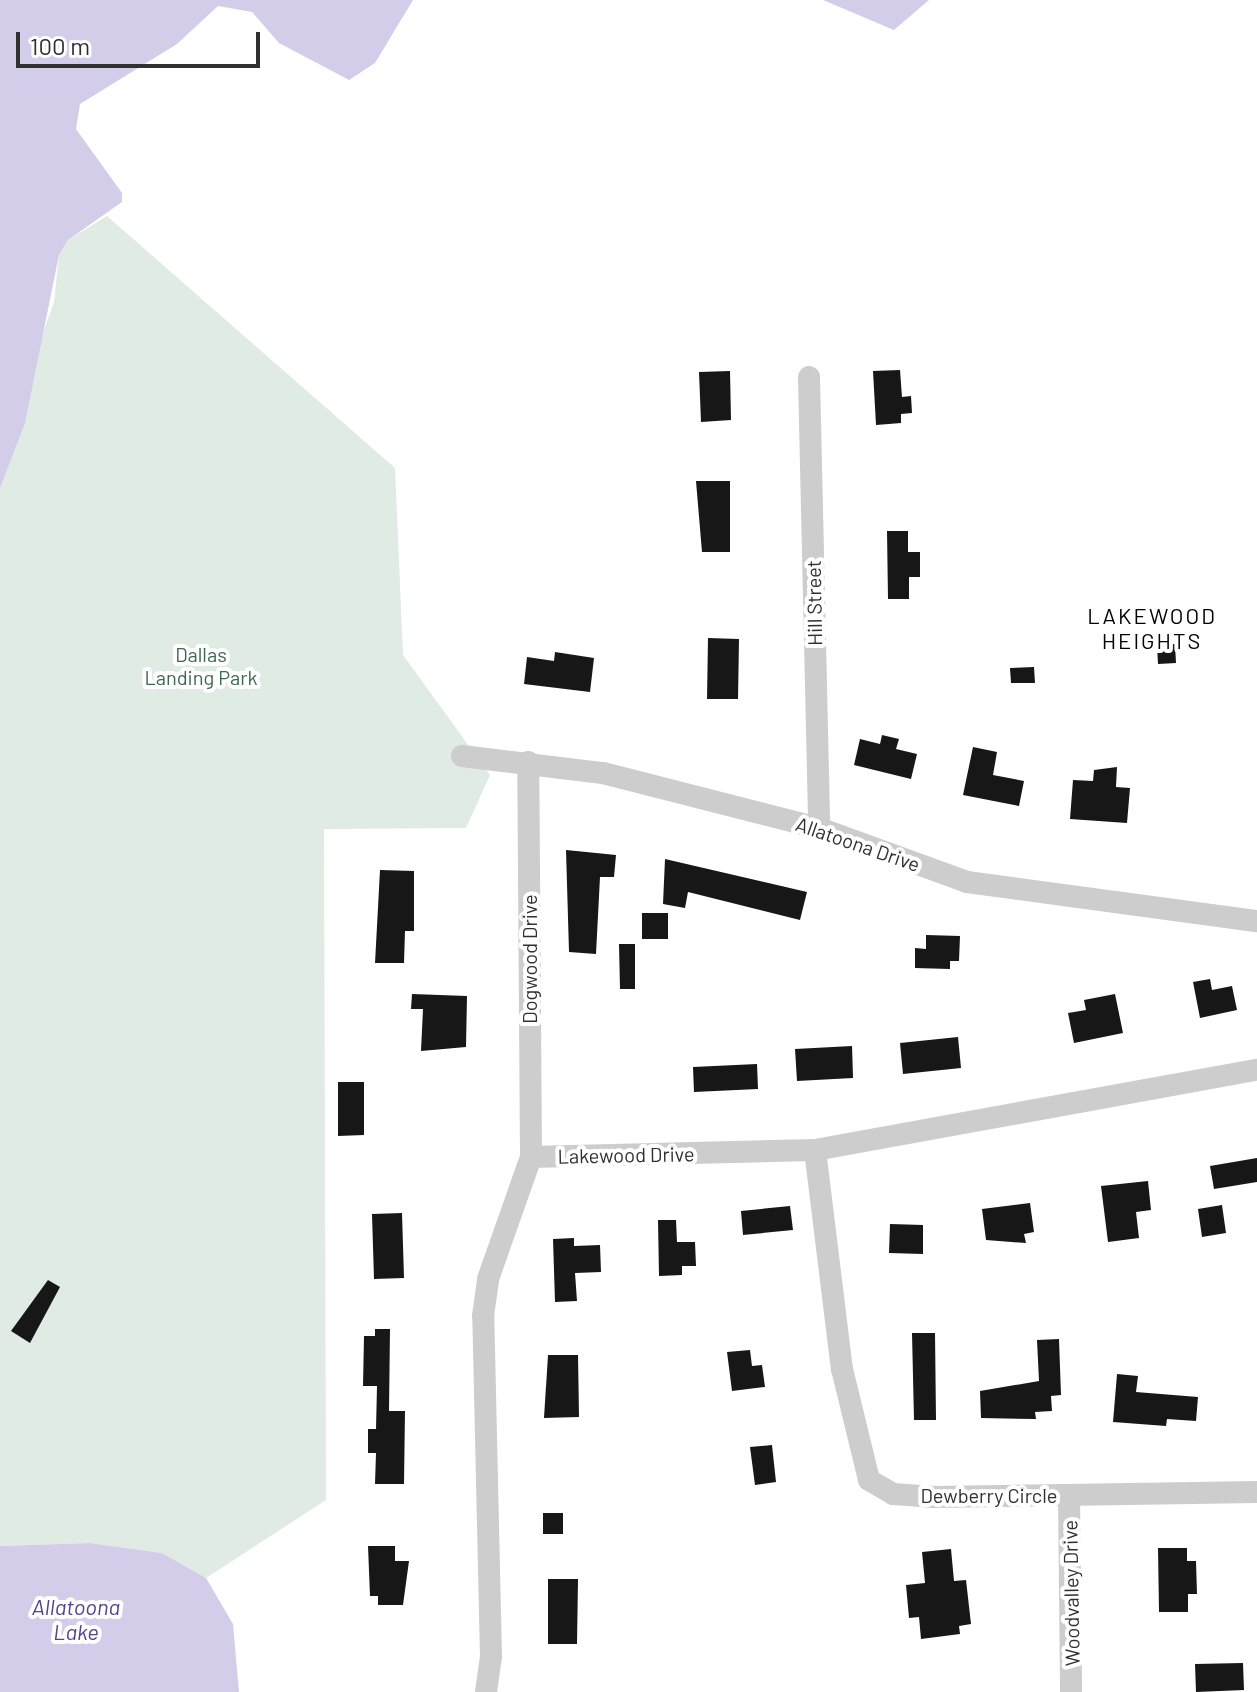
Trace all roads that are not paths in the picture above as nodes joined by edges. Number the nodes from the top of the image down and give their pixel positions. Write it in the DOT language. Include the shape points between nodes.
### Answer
graph roads {
  1 [pos="809,377"];
  2 [pos="462,756"];
  3 [pos="528,762"];
  4 [pos="819,828"];
  5 [pos="1257,921"];
  6 [pos="1257,1070"];
  7 [pos="815,1150"];
  8 [pos="531,1157"];
  9 [pos="1257,1492"];
  10 [pos="1069,1495"];
  11 [pos="486,1692"];
  12 [pos="1071,1692"];
  1 -- 4 [label="street, Hill Street"];
  2 -- 3 [label="street, Allatoona Drive"];
  3 -- 4 [label="street, Allatoona Drive" via="603,773"];
  3 -- 8 [label="street, Dogwood Drive"];
  4 -- 5 [label="street, Allatoona Drive" via="967,882"];
  6 -- 7 [label="street, Lakewood Drive"];
  7 -- 8 [label="street, Lakewood Drive"];
  7 -- 10 [label="street, Dewberry Circle" via="842,1369 869,1480 893,1494 932,1497"];
  8 -- 11 [label="street, Lakewood Drive" via="488,1279 483,1316 491,1657"];
  9 -- 10 [label="street, Dewberry Circle"];
  10 -- 12 [label="street, Woodvalley Drive"];
}
